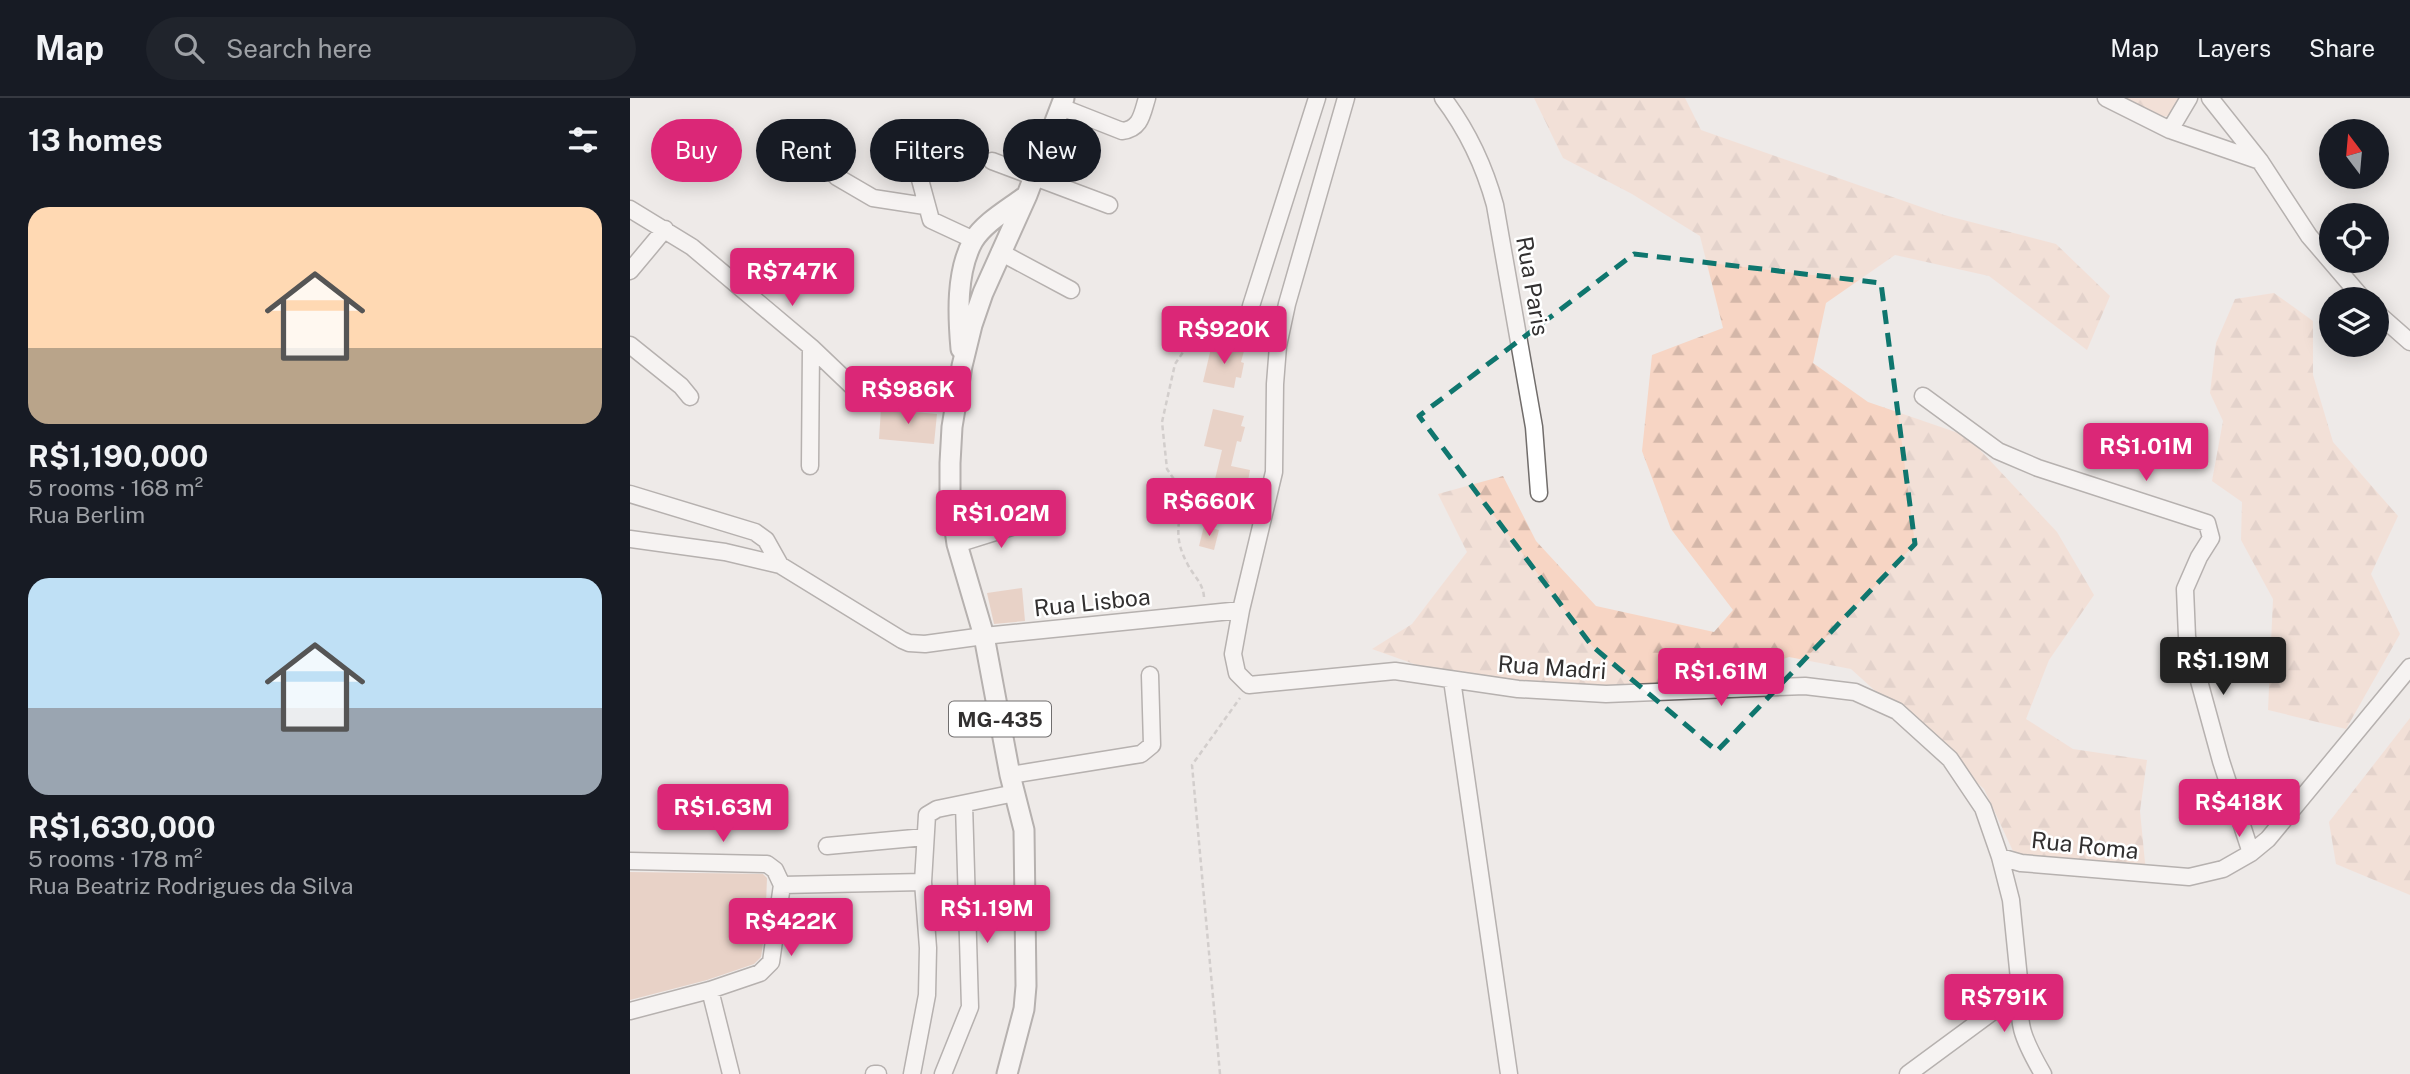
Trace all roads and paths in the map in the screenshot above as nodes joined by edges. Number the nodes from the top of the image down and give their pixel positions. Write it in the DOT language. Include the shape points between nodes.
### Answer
graph roads {
  1 [pos="1147,98"];
  2 [pos="1317,98"];
  3 [pos="1346,98"];
  4 [pos="1443,98"];
  5 [pos="2106,98"];
  6 [pos="2189,98"];
  7 [pos="2210,98"];
  8 [pos="1063,103"];
  9 [pos="2170,130"];
  10 [pos="992,161"];
  11 [pos="2260,161"];
  12 [pos="1003,165"];
  13 [pos="846,182"];
  14 [pos="921,182"];
  15 [pos="1032,182"];
  16 [pos="1050,182"];
  17 [pos="1027,195"];
  18 [pos="1109,205"];
  19 [pos="925,206"];
  20 [pos="630,209"];
  21 [pos="665,229"];
  22 [pos="974,240"];
  23 [pos="1000,252"];
  24 [pos="630,271"];
  25 [pos="2353,287"];
  26 [pos="1071,290"];
  27 [pos="2389,323"];
  28 [pos="1247,328"];
  29 [pos="2410,342"];
  30 [pos="630,345"];
  31 [pos="811,347"];
  32 [pos="962,366"];
  33 [pos="1923,396"];
  34 [pos="690,397"];
  35 [pos="957,400"];
  36 [pos="810,466"];
  37 [pos="630,494"];
  38 [pos="1539,494"];
  39 [pos="1034,520"];
  40 [pos="630,540"];
  41 [pos="957,544"];
  42 [pos="780,565"];
  43 [pos="1241,610"];
  44 [pos="1205,614"];
  45 [pos="984,636"];
  46 [pos="2410,667"];
  47 [pos="1150,675"];
  48 [pos="1452,680"];
  49 [pos="1249,685"];
  50 [pos="1013,784"];
  51 [pos="964,804"];
  52 [pos="925,837"];
  53 [pos="827,846"];
  54 [pos="2251,853"];
  55 [pos="2000,857"];
  56 [pos="630,861"];
  57 [pos="923,882"];
  58 [pos="782,885"];
  59 [pos="2019,979"];
  60 [pos="710,990"];
  61 [pos="630,1011"];
  62 [pos="731,1074"];
  63 [pos="912,1074"];
  64 [pos="943,1074"];
  65 [pos="1007,1074"];
  66 [pos="1220,1074"];
  67 [pos="1509,1074"];
  68 [pos="1908,1074"];
  69 [pos="2043,1074"];
  1 -- 8 [label="street" via="1139,123 1122,131"];
  2 -- 28 [label="street"];
  3 -- 43 [label="street" via="1278,346 1274,471"];
  4 -- 38 [label="street, Rua Paris" via="1463,125 1495,205 1534,427"];
  5 -- 9 [label="street"];
  6 -- 9 [label="street"];
  7 -- 11 [label="street"];
  9 -- 11 [label="street"];
  10 -- 12 [label="street"];
  11 -- 25 [label="street" via="2309,236"];
  13 -- 19 [label="street" via="873,198"];
  14 -- 19 [label="street"];
  15 -- 17 [label="main road, MG-435"];
  16 -- 18 [label="street"];
  17 -- 22 [label="main road"];
  17 -- 23 [label="main road, MG-435"];
  19 -- 22 [label="street" via="930,220"];
  20 -- 21 [label="street"];
  21 -- 24 [label="street"];
  21 -- 31 [label="street"];
  22 -- 32 [label="main road" via="961,291"];
  23 -- 26 [label="street"];
  23 -- 32 [label="main road, MG-435" via="979,303"];
  27 -- 29 [label="street"];
  28 -- 44 [label="path" via="1225,324 1192,339 1175,364 1162,422 1167,469 1184,494 1176,534 1186,563 1203,587"];
  30 -- 34 [label="street"];
  31 -- 35 [label="street" via="863,393"];
  31 -- 36 [label="street"];
  32 -- 35 [label="main road, MG-435"];
  33 -- 54 [label="street" via="1998,451 2208,525 2211,538 2185,589 2187,636"];
  35 -- 41 [label="main road, MG-435" via="950,495"];
  37 -- 42 [label="street" via="755,532 766,540"];
  39 -- 41 [label="street"];
  40 -- 42 [label="street" via="725,552"];
  41 -- 45 [label="main road, MG-435"];
  42 -- 45 [label="street, Rua Lisboa" via="909,643"];
  43 -- 44 [label="street, Rua Lisboa"];
  43 -- 49 [label="street" via="1234,654 1237,673"];
  44 -- 45 [label="street, Rua Lisboa"];
  45 -- 50 [label="main road, MG-435"];
  46 -- 54 [label="street, Rua Roma" via="2268,839"];
  47 -- 50 [label="street" via="1152,745 1148,751"];
  48 -- 49 [label="street, Rua Madri" via="1395,671"];
  48 -- 55 [label="street, Rua Madri" via="1606,694 1805,686 1855,692 1896,711 1950,759 1983,808"];
  48 -- 67 [label="street"];
  49 -- 66 [label="path" via="1192,765"];
  50 -- 51 [label="street"];
  50 -- 65 [label="main road, MG-435" via="1024,831 1026,986"];
  51 -- 52 [label="street" via="928,812"];
  51 -- 64 [label="street" via="970,1007"];
  52 -- 53 [label="street"];
  52 -- 57 [label="street"];
  54 -- 55 [label="street, Rua Roma" via="2222,869 2189,877 2073,869"];
  55 -- 59 [label="street, Rua Madri" via="2011,900"];
  56 -- 58 [label="street" via="767,864"];
  57 -- 58 [label="street"];
  57 -- 63 [label="street" via="927,995"];
  58 -- 60 [label="street" via="769,967 761,974"];
  59 -- 68 [label="street" via="2007,1001"];
  59 -- 69 [label="street, Rua Madri" via="2018,1018"];
  60 -- 61 [label="street"];
  60 -- 62 [label="street"];
}
